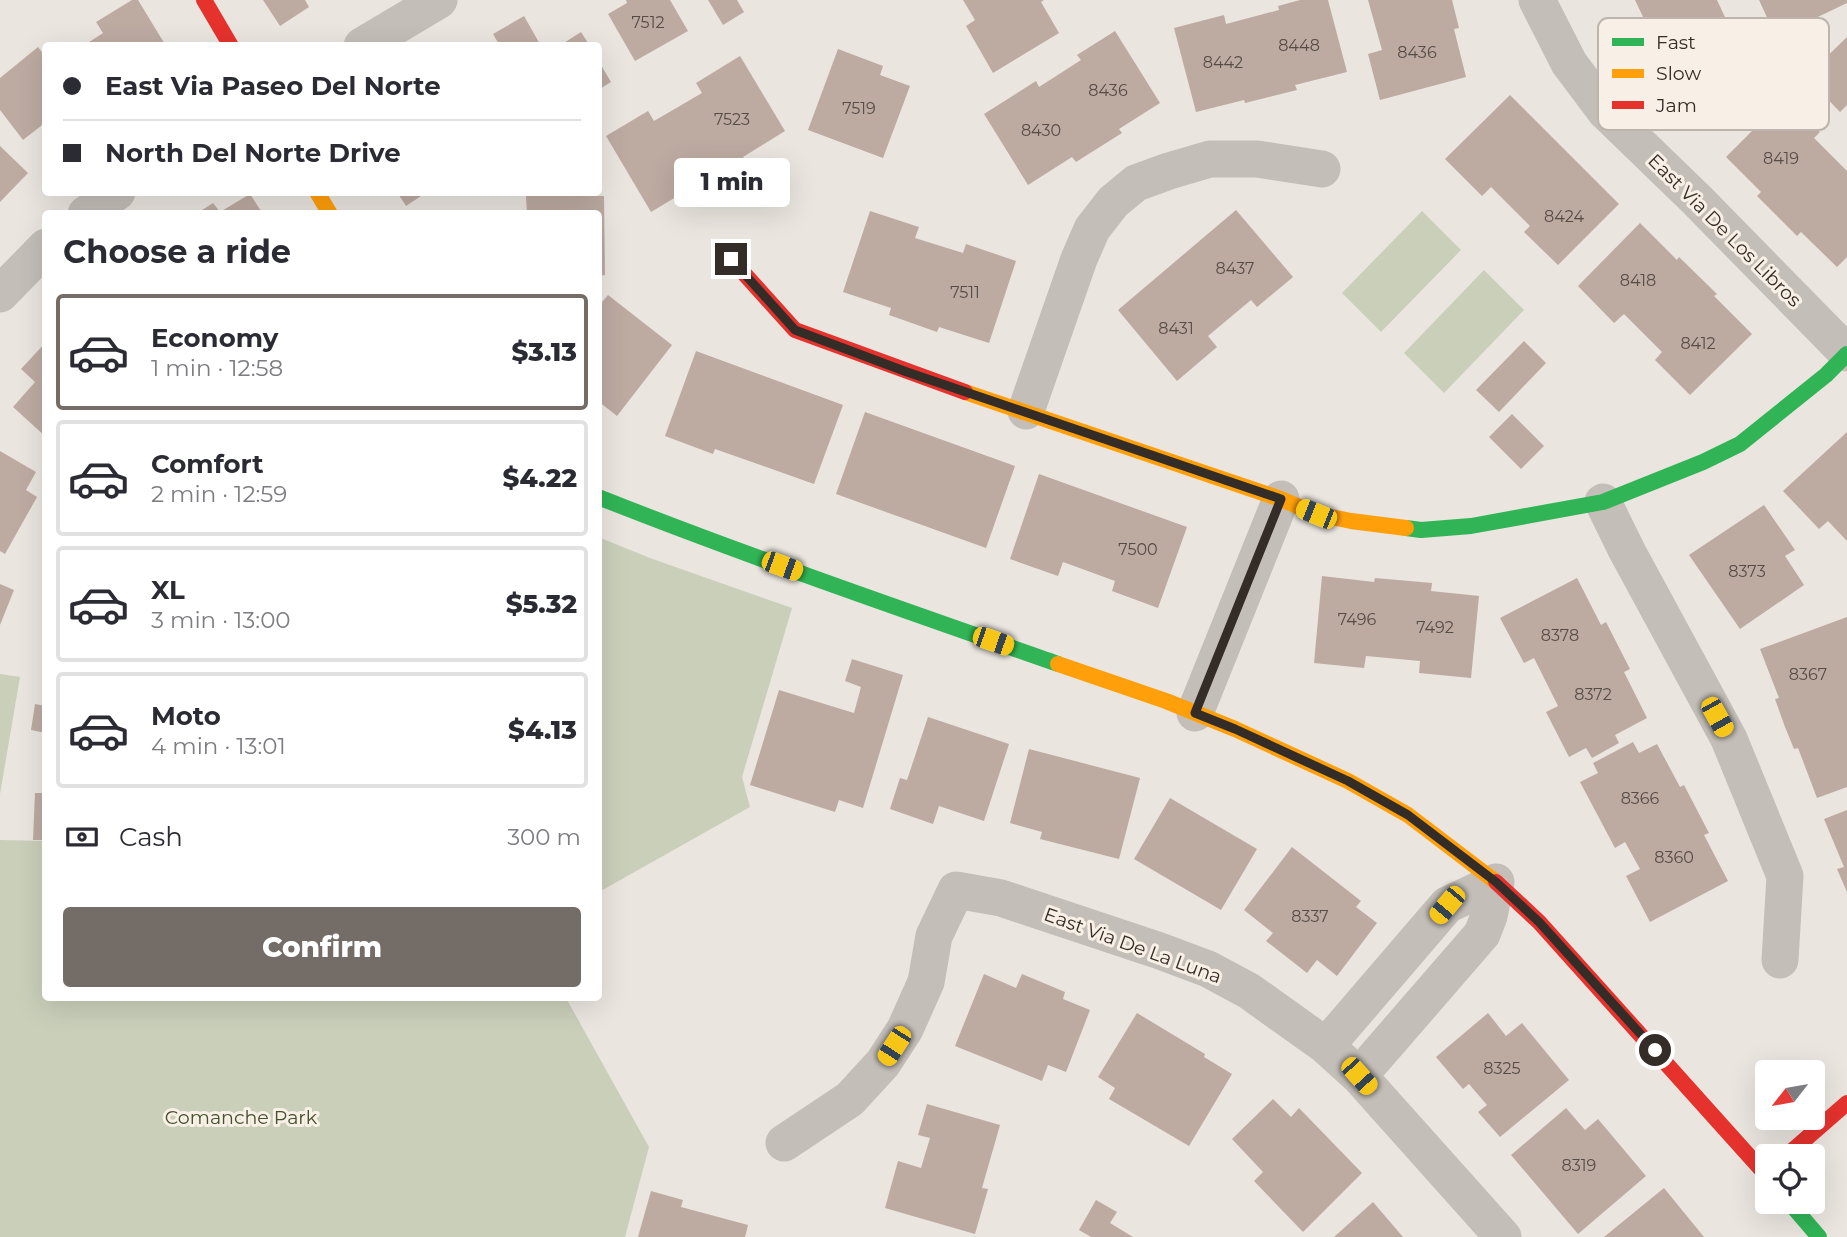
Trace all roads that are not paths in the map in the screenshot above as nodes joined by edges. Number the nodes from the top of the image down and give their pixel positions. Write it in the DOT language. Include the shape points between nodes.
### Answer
graph roads {
  1 [pos="204,0"];
  2 [pos="439,0"];
  3 [pos="1537,0"];
  4 [pos="229,42"];
  5 [pos="369,42"];
  6 [pos="1598,102"];
  7 [pos="1625,130"];
  8 [pos="1322,169"];
  9 [pos="111,196"];
  10 [pos="92,210"];
  11 [pos="42,251"];
  12 [pos="731,259"];
  13 [pos="0,294"];
  14 [pos="1847,353"];
  15 [pos="1026,411"];
  16 [pos="602,499"];
  17 [pos="1281,499"];
  18 [pos="1603,502"];
  19 [pos="1195,713"];
  20 [pos="1496,882"];
  21 [pos="1780,960"];
  22 [pos="1326,1046"];
  23 [pos="1359,1076"];
  24 [pos="1847,1103"];
  25 [pos="784,1143"];
  26 [pos="1800,1144"];
  27 [pos="1755,1162"];
  28 [pos="1799,1214"];
  29 [pos="1503,1237"];
  30 [pos="1819,1237"];
  1 -- 4 [label="street"];
  2 -- 5 [label="street"];
  3 -- 6 [label="street, East Via De Los Libros" via="1569,63"];
  7 -- 14 [label="street, East Via De Los Libros"];
  8 -- 15 [label="street" via="1257,159 1210,159 1136,183 1112,202 1092,229 1079,259"];
  9 -- 10 [label="street"];
  11 -- 13 [label="street"];
  12 -- 15 [label="street" via="795,330"];
  14 -- 18 [label="street" via="1740,444"];
  15 -- 17 [label="street"];
  16 -- 19 [label="street"];
  17 -- 18 [label="street" via="1316,514 1421,530 1471,526"];
  17 -- 19 [label="street"];
  18 -- 21 [label="street" via="1728,739 1785,876"];
  19 -- 20 [label="street" via="1384,801"];
  20 -- 22 [label="street" via="1447,905"];
  20 -- 23 [label="street" via="1482,934"];
  20 -- 27 [label="street" via="1539,922"];
  22 -- 23 [label="street, East Via De La Luna"];
  22 -- 25 [label="street, East Via De La Luna" via="1249,991 1208,970 1001,898 956,890 934,936 926,982 883,1063 850,1099"];
  23 -- 29 [label="street, East Via De La Luna"];
  24 -- 26 [label="street"];
  28 -- 30 [label="street"];
}
